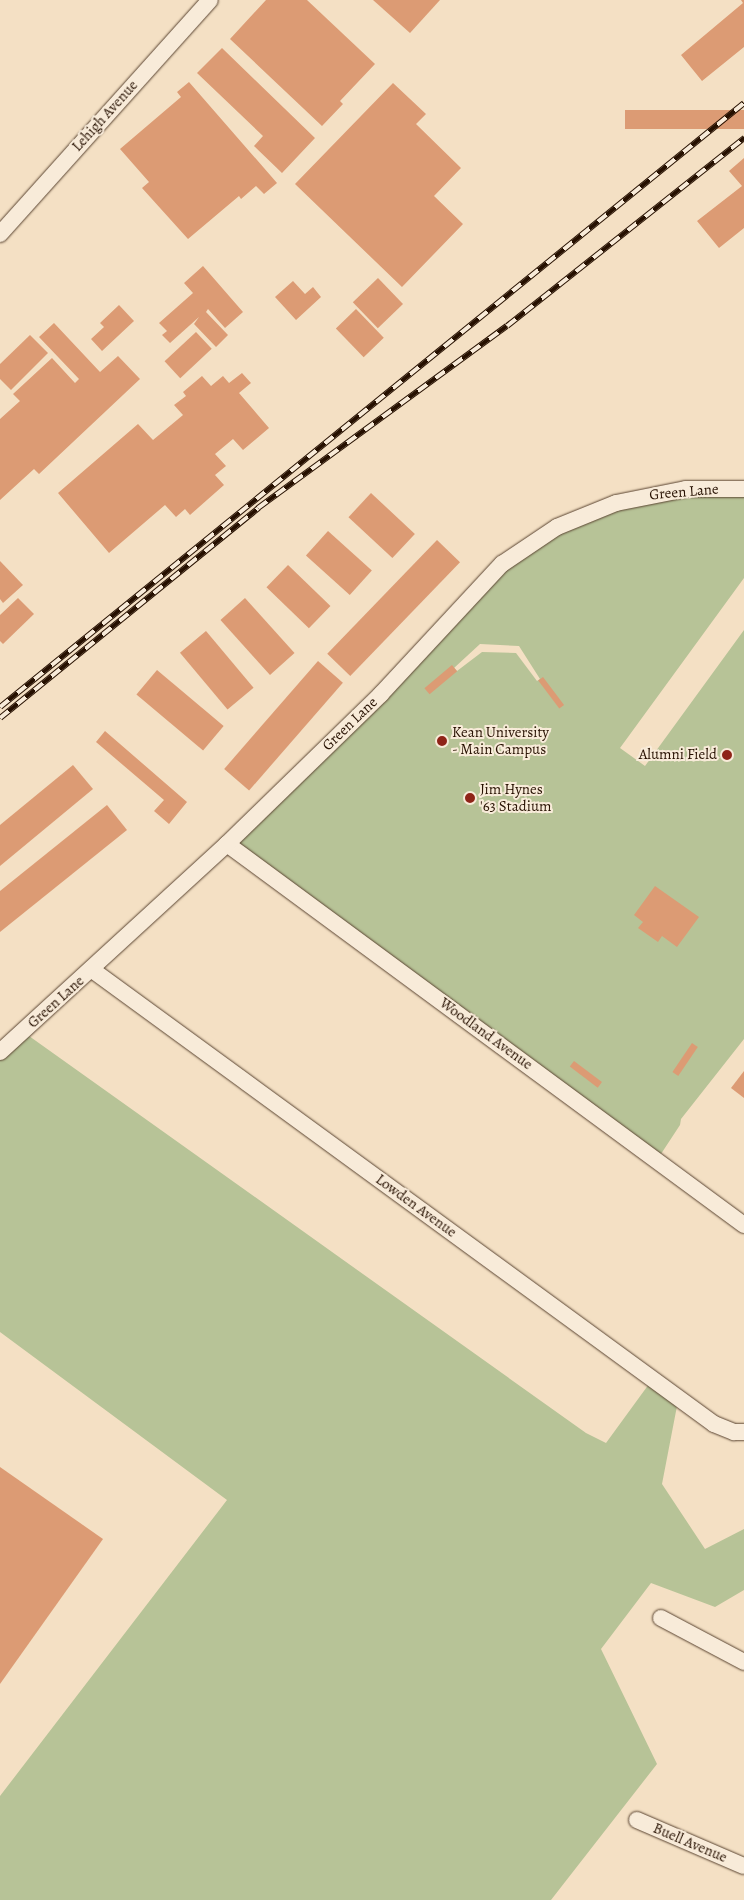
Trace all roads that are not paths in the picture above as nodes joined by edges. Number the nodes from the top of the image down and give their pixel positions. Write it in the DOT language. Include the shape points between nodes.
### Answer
graph roads {
  1 [pos="210,0"];
  2 [pos="0,234"];
  3 [pos="744,489"];
  4 [pos="228,844"];
  5 [pos="92,969"];
  6 [pos="0,1052"];
  7 [pos="744,1225"];
  8 [pos="744,1432"];
  9 [pos="661,1618"];
  10 [pos="744,1662"];
  11 [pos="637,1820"];
  12 [pos="744,1866"];
  1 -- 2 [label="street, Lehigh Avenue"];
  3 -- 4 [label="street, Green Lane" via="686,489 624,501 557,527 524,548 502,564 381,694"];
  4 -- 5 [label="street, Green Lane"];
  4 -- 7 [label="street, Woodland Avenue"];
  5 -- 6 [label="street, Green Lane"];
  5 -- 8 [label="street, Lowden Avenue" via="714,1424 734,1432"];
  9 -- 10 [label="street"];
  11 -- 12 [label="street, Buell Avenue"];
}
